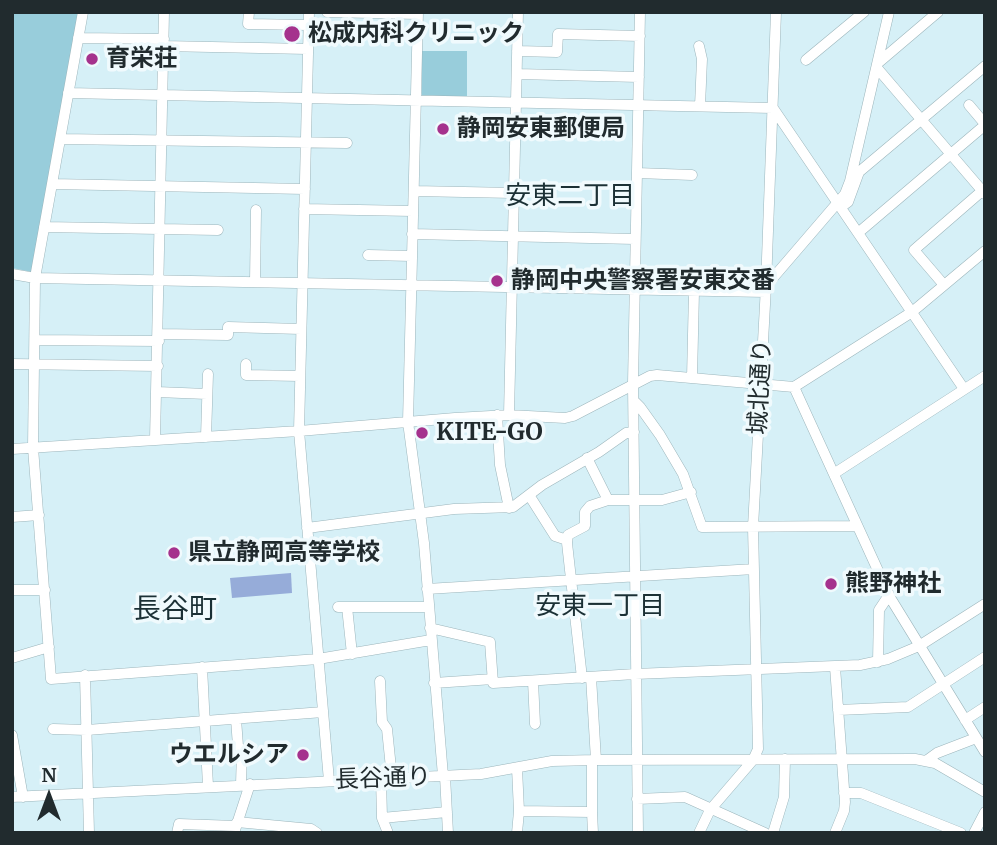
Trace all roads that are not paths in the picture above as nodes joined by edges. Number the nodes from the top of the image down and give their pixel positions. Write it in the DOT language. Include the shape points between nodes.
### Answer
graph roads {
  1 [pos="83,12"];
  2 [pos="164,12"];
  3 [pos="249,12"];
  4 [pos="309,12"];
  5 [pos="327,12"];
  6 [pos="518,12"];
  7 [pos="640,12"];
  8 [pos="776,12"];
  9 [pos="864,12"];
  10 [pos="889,12"];
  11 [pos="938,12"];
  12 [pos="418,13"];
  13 [pos="308,25"];
  14 [pos="640,36"];
  15 [pos="78,38"];
  16 [pos="164,43"];
  17 [pos="699,46"];
  18 [pos="308,49"];
  19 [pos="517,51"];
  20 [pos="806,60"];
  21 [pos="877,66"];
  22 [pos="985,66"];
  23 [pos="517,74"];
  24 [pos="639,77"];
  25 [pos="68,93"];
  26 [pos="162,95"];
  27 [pos="307,99"];
  28 [pos="417,100"];
  29 [pos="516,102"];
  30 [pos="638,105"];
  31 [pos="969,105"];
  32 [pos="700,106"];
  33 [pos="773,108"];
  34 [pos="922,120"];
  35 [pos="985,125"];
  36 [pos="60,139"];
  37 [pos="162,141"];
  38 [pos="306,143"];
  39 [pos="347,143"];
  40 [pos="951,155"];
  41 [pos="637,173"];
  42 [pos="692,175"];
  43 [pos="52,184"];
  44 [pos="161,186"];
  45 [pos="305,188"];
  46 [pos="414,191"];
  47 [pos="514,193"];
  48 [pos="984,193"];
  49 [pos="840,205"];
  50 [pos="304,209"];
  51 [pos="256,210"];
  52 [pos="413,211"];
  53 [pos="44,227"];
  54 [pos="161,229"];
  55 [pos="218,230"];
  56 [pos="859,233"];
  57 [pos="412,234"];
  58 [pos="513,235"];
  59 [pos="635,239"];
  60 [pos="985,251"];
  61 [pos="368,255"];
  62 [pos="412,256"];
  63 [pos="12,274"];
  64 [pos="34,278"];
  65 [pos="160,280"];
  66 [pos="255,282"];
  67 [pos="303,283"];
  68 [pos="944,285"];
  69 [pos="411,286"];
  70 [pos="512,288"];
  71 [pos="766,289"];
  72 [pos="634,290"];
  73 [pos="694,291"];
  74 [pos="912,312"];
  75 [pos="301,329"];
  76 [pos="159,338"];
  77 [pos="35,340"];
  78 [pos="35,362"];
  79 [pos="12,364"];
  80 [pos="246,365"];
  81 [pos="158,366"];
  82 [pos="208,374"];
  83 [pos="300,376"];
  84 [pos="985,376"];
  85 [pos="692,378"];
  86 [pos="761,383"];
  87 [pos="634,384"];
  88 [pos="794,387"];
  89 [pos="964,389"];
  90 [pos="157,392"];
  91 [pos="207,394"];
  92 [pos="634,401"];
  93 [pos="497,415"];
  94 [pos="509,415"];
  95 [pos="408,422"];
  96 [pos="299,431"];
  97 [pos="634,432"];
  98 [pos="206,437"];
  99 [pos="155,440"];
  100 [pos="33,448"];
  101 [pos="12,449"];
  102 [pos="587,458"];
  103 [pos="835,473"];
  104 [pos="691,492"];
  105 [pos="529,495"];
  106 [pos="608,500"];
  107 [pos="634,500"];
  108 [pos="509,508"];
  109 [pos="421,514"];
  110 [pos="39,515"];
  111 [pos="12,517"];
  112 [pos="857,526"];
  113 [pos="753,527"];
  114 [pos="307,528"];
  115 [pos="566,540"];
  116 [pos="754,569"];
  117 [pos="635,576"];
  118 [pos="572,579"];
  119 [pos="428,589"];
  120 [pos="12,590"];
  121 [pos="45,590"];
  122 [pos="889,595"];
  123 [pos="981,606"];
  124 [pos="429,607"];
  125 [pos="985,618"];
  126 [pos="430,628"];
  127 [pos="431,640"];
  128 [pos="919,646"];
  129 [pos="49,647"];
  130 [pos="352,654"];
  131 [pos="985,657"];
  132 [pos="12,658"];
  133 [pos="318,659"];
  134 [pos="878,662"];
  135 [pos="202,667"];
  136 [pos="835,667"];
  137 [pos="756,669"];
  138 [pos="635,674"];
  139 [pos="85,675"];
  140 [pos="587,678"];
  141 [pos="493,679"];
  142 [pos="380,681"];
  143 [pos="533,681"];
  144 [pos="434,683"];
  145 [pos="943,685"];
  146 [pos="985,707"];
  147 [pos="838,710"];
  148 [pos="323,712"];
  149 [pos="236,719"];
  150 [pos="965,720"];
  151 [pos="205,722"];
  152 [pos="535,724"];
  153 [pos="53,729"];
  154 [pos="87,730"];
  155 [pos="12,735"];
  156 [pos="976,738"];
  157 [pos="985,752"];
  158 [pos="841,759"];
  159 [pos="594,760"];
  160 [pos="636,760"];
  161 [pos="753,760"];
  162 [pos="785,760"];
  163 [pos="926,761"];
  164 [pos="517,768"];
  165 [pos="444,776"];
  166 [pos="386,778"];
  167 [pos="329,781"];
  168 [pos="245,784"];
  169 [pos="208,786"];
  170 [pos="985,792"];
  171 [pos="844,793"];
  172 [pos="88,795"];
  173 [pos="18,797"];
  174 [pos="637,799"];
  175 [pos="710,810"];
  176 [pos="519,811"];
  177 [pos="447,812"];
  178 [pos="592,812"];
  179 [pos="985,812"];
  180 [pos="382,818"];
  181 [pos="236,827"];
  182 [pos="278,830"];
  183 [pos="839,832"];
  184 [pos="89,833"];
  185 [pos="177,833"];
  186 [pos="317,833"];
  187 [pos="388,833"];
  188 [pos="448,833"];
  189 [pos="517,833"];
  190 [pos="593,833"];
  191 [pos="638,833"];
  192 [pos="699,833"];
  193 [pos="765,833"];
  194 [pos="773,833"];
  195 [pos="961,833"];
  196 [pos="974,833"];
  1 -- 15 [label="street"];
  2 -- 16 [label="street"];
  3 -- 13 [label="street" via="248,24"];
  4 -- 13 [label="street"];
  5 -- 12 [label="street"];
  6 -- 19 [label="street"];
  7 -- 14 [label="street"];
  8 -- 33 [label="street, 城北通り"];
  9 -- 20 [label="street"];
  10 -- 21 [label="street"];
  11 -- 21 [label="street"];
  12 -- 28 [label="street"];
  13 -- 18 [label="street"];
  14 -- 19 [label="street" via="558,34 557,52"];
  14 -- 24 [label="street"];
  15 -- 16 [label="street"];
  15 -- 25 [label="street"];
  16 -- 18 [label="street"];
  16 -- 26 [label="street"];
  17 -- 32 [label="street"];
  18 -- 27 [label="street"];
  19 -- 23 [label="street"];
  21 -- 34 [label="street"];
  21 -- 49 [label="street"];
  22 -- 34 [label="street"];
  23 -- 24 [label="street"];
  23 -- 29 [label="street"];
  24 -- 30 [label="street"];
  25 -- 26 [label="street"];
  25 -- 36 [label="street"];
  26 -- 27 [label="street"];
  26 -- 37 [label="street"];
  27 -- 28 [label="street"];
  27 -- 38 [label="street"];
  28 -- 29 [label="street"];
  28 -- 46 [label="street"];
  29 -- 30 [label="street"];
  29 -- 47 [label="street"];
  30 -- 32 [label="street"];
  30 -- 41 [label="street"];
  31 -- 35 [label="street"];
  32 -- 33 [label="street"];
  33 -- 49 [label="street"];
  33 -- 71 [label="street, 城北通り"];
  34 -- 40 [label="street"];
  34 -- 49 [label="street" via="859,172 848,202"];
  35 -- 40 [label="street"];
  36 -- 37 [label="street"];
  36 -- 43 [label="street"];
  37 -- 38 [label="street"];
  37 -- 44 [label="street"];
  38 -- 39 [label="street"];
  38 -- 45 [label="street"];
  40 -- 48 [label="street"];
  40 -- 56 [label="street"];
  41 -- 42 [label="street"];
  41 -- 59 [label="street"];
  43 -- 44 [label="street"];
  43 -- 53 [label="street"];
  44 -- 45 [label="street"];
  44 -- 54 [label="street"];
  45 -- 50 [label="street"];
  46 -- 47 [label="street"];
  46 -- 52 [label="street"];
  47 -- 58 [label="street"];
  48 -- 68 [label="street" via="914,250"];
  49 -- 56 [label="street"];
  49 -- 71 [label="street"];
  50 -- 52 [label="street"];
  50 -- 67 [label="street"];
  51 -- 66 [label="street"];
  52 -- 57 [label="street"];
  53 -- 54 [label="street"];
  53 -- 64 [label="street"];
  54 -- 55 [label="street"];
  54 -- 65 [label="street"];
  56 -- 74 [label="street"];
  57 -- 58 [label="street"];
  57 -- 62 [label="street"];
  58 -- 59 [label="street"];
  58 -- 70 [label="street"];
  59 -- 72 [label="street"];
  60 -- 68 [label="street"];
  61 -- 62 [label="street"];
  62 -- 69 [label="street"];
  63 -- 64 [label="street"];
  64 -- 65 [label="street"];
  64 -- 77 [label="street"];
  65 -- 66 [label="street"];
  65 -- 76 [label="street"];
  66 -- 67 [label="street"];
  67 -- 69 [label="street"];
  67 -- 75 [label="street"];
  68 -- 74 [label="street"];
  69 -- 70 [label="street"];
  69 -- 95 [label="street"];
  70 -- 72 [label="street"];
  70 -- 94 [label="street"];
  71 -- 73 [label="street"];
  71 -- 86 [label="street, 城北通り"];
  72 -- 73 [label="street"];
  72 -- 87 [label="street"];
  73 -- 85 [label="street"];
  74 -- 88 [label="street"];
  74 -- 89 [label="street"];
  75 -- 76 [label="street" via="228,327 228,335"];
  75 -- 83 [label="street"];
  76 -- 77 [label="street"];
  76 -- 81 [label="street"];
  77 -- 78 [label="street"];
  78 -- 79 [label="street"];
  78 -- 81 [label="street"];
  78 -- 100 [label="street"];
  80 -- 83 [label="street" via="246,375"];
  81 -- 90 [label="street"];
  82 -- 91 [label="street"];
  83 -- 96 [label="street"];
  84 -- 89 [label="street"];
  85 -- 86 [label="street"];
  85 -- 87 [label="street" via="657,375"];
  86 -- 88 [label="street"];
  86 -- 113 [label="street, 城北通り"];
  87 -- 92 [label="street"];
  87 -- 94 [label="street" via="565,418"];
  88 -- 103 [label="street"];
  89 -- 103 [label="street"];
  90 -- 91 [label="street"];
  90 -- 99 [label="street"];
  91 -- 98 [label="street"];
  92 -- 97 [label="street"];
  92 -- 104 [label="street" via="660,435"];
  93 -- 94 [label="street"];
  93 -- 95 [label="street"];
  93 -- 108 [label="street"];
  95 -- 96 [label="street"];
  95 -- 109 [label="street"];
  96 -- 98 [label="street"];
  96 -- 114 [label="street"];
  97 -- 102 [label="street"];
  97 -- 107 [label="street"];
  98 -- 99 [label="street"];
  99 -- 100 [label="street"];
  100 -- 101 [label="street"];
  100 -- 110 [label="street"];
  102 -- 105 [label="street"];
  102 -- 106 [label="street"];
  103 -- 112 [label="street"];
  104 -- 107 [label="street" via="662,500"];
  104 -- 113 [label="street" via="702,527"];
  105 -- 108 [label="street"];
  105 -- 115 [label="street" via="555,536"];
  106 -- 107 [label="street"];
  106 -- 115 [label="street" via="590,506 585,526"];
  107 -- 117 [label="street"];
  108 -- 109 [label="street"];
  109 -- 114 [label="street"];
  109 -- 119 [label="street"];
  110 -- 111 [label="street"];
  110 -- 121 [label="street"];
  112 -- 113 [label="street"];
  112 -- 122 [label="street"];
  113 -- 116 [label="street, 城北通り"];
  114 -- 133 [label="street"];
  115 -- 118 [label="street"];
  116 -- 117 [label="street"];
  116 -- 137 [label="street, 城北通り"];
  117 -- 118 [label="street"];
  117 -- 138 [label="street"];
  118 -- 119 [label="street"];
  118 -- 140 [label="street"];
  119 -- 124 [label="street"];
  120 -- 121 [label="street"];
  121 -- 129 [label="street"];
  122 -- 128 [label="street"];
  122 -- 134 [label="street" via="879,610"];
  123 -- 125 [label="street"];
  123 -- 128 [label="street"];
  124 -- 126 [label="street"];
  124 -- 130 [label="street" via="343,607"];
  126 -- 127 [label="street"];
  126 -- 141 [label="street" via="490,642"];
  127 -- 130 [label="street"];
  127 -- 144 [label="street"];
  128 -- 134 [label="street"];
  128 -- 145 [label="street"];
  129 -- 132 [label="street"];
  129 -- 139 [label="street" via="51,679"];
  130 -- 133 [label="street"];
  131 -- 145 [label="street"];
  133 -- 135 [label="street"];
  133 -- 148 [label="street"];
  134 -- 136 [label="street"];
  135 -- 139 [label="street"];
  135 -- 151 [label="street"];
  136 -- 137 [label="street"];
  136 -- 147 [label="street"];
  137 -- 138 [label="street"];
  137 -- 161 [label="street, 城北通り" via="758,749"];
  138 -- 140 [label="street"];
  138 -- 160 [label="street"];
  139 -- 154 [label="street"];
  140 -- 143 [label="street"];
  140 -- 159 [label="street"];
  141 -- 143 [label="street" via="493,683"];
  141 -- 144 [label="street"];
  142 -- 166 [label="street" via="382,722 387,729"];
  143 -- 152 [label="street"];
  144 -- 165 [label="street"];
  145 -- 147 [label="street" via="908,707"];
  145 -- 150 [label="street"];
  146 -- 150 [label="street"];
  147 -- 158 [label="street"];
  148 -- 149 [label="street"];
  148 -- 167 [label="street"];
  149 -- 151 [label="street"];
  149 -- 168 [label="street"];
  150 -- 156 [label="street"];
  151 -- 154 [label="street"];
  151 -- 169 [label="street"];
  153 -- 154 [label="street"];
  154 -- 172 [label="street"];
  155 -- 173 [label="street"];
  156 -- 157 [label="street"];
  156 -- 163 [label="street"];
  158 -- 162 [label="street, 長谷通り"];
  158 -- 163 [label="street, 長谷通り"];
  158 -- 171 [label="street"];
  159 -- 160 [label="street, 長谷通り"];
  159 -- 164 [label="street, 長谷通り"];
  159 -- 178 [label="street"];
  160 -- 161 [label="street, 長谷通り"];
  160 -- 174 [label="street"];
  161 -- 162 [label="street, 長谷通り"];
  161 -- 175 [label="street"];
  162 -- 194 [label="street" via="784,797"];
  163 -- 170 [label="street"];
  164 -- 165 [label="street, 長谷通り"];
  164 -- 176 [label="street"];
  165 -- 166 [label="street, 長谷通り"];
  165 -- 177 [label="street"];
  166 -- 167 [label="street, 長谷通り"];
  166 -- 180 [label="street"];
  167 -- 168 [label="street, 長谷通り"];
  168 -- 169 [label="street, 長谷通り"];
  168 -- 181 [label="street"];
  169 -- 172 [label="street, 長谷通り"];
  171 -- 183 [label="street"];
  171 -- 195 [label="street" via="861,793"];
  172 -- 173 [label="street, 長谷通り"];
  172 -- 184 [label="street"];
  174 -- 175 [label="street" via="685,797"];
  174 -- 191 [label="street"];
  175 -- 192 [label="street"];
  175 -- 193 [label="street"];
  176 -- 178 [label="street"];
  176 -- 189 [label="street"];
  177 -- 180 [label="street"];
  177 -- 188 [label="street"];
  178 -- 190 [label="street"];
  179 -- 196 [label="street"];
  180 -- 187 [label="street"];
  181 -- 182 [label="street"];
  181 -- 185 [label="street" via="179,824"];
  182 -- 186 [label="street" via="311,829"];
}
